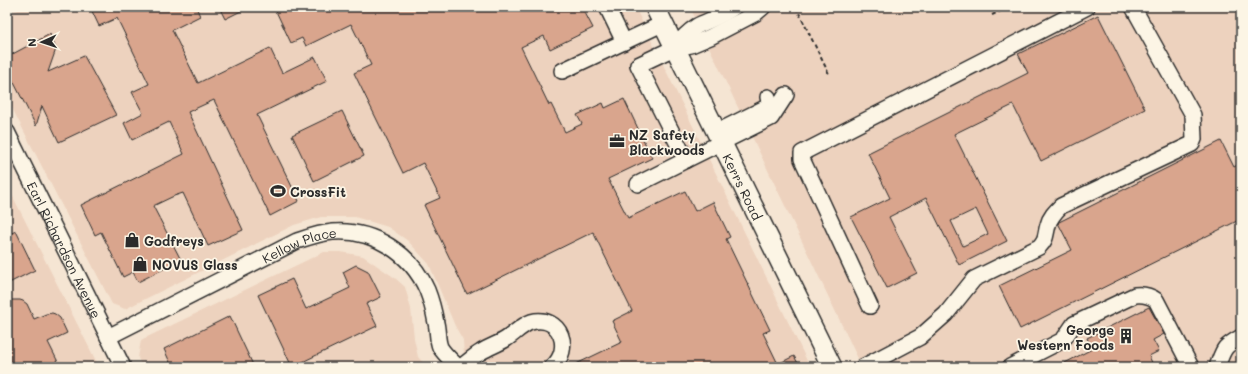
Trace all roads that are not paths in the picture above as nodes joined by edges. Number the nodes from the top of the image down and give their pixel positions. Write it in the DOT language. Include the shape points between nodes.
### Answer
graph roads {
  1 [pos="607,7"];
  2 [pos="734,7"];
  3 [pos="763,7"];
  4 [pos="1087,7"];
  5 [pos="1133,7"];
  6 [pos="658,15"];
  7 [pos="624,42"];
  8 [pos="674,48"];
  9 [pos="562,71"];
  10 [pos="786,95"];
  11 [pos="768,97"];
  12 [pos="7,132"];
  13 [pos="719,138"];
  14 [pos="686,160"];
  15 [pos="638,184"];
  16 [pos="870,306"];
  17 [pos="108,337"];
  18 [pos="1241,337"];
  19 [pos="124,367"];
  20 [pos="460,367"];
  21 [pos="552,367"];
  22 [pos="832,367"];
  23 [pos="863,367"];
  24 [pos="1010,367"];
  25 [pos="1191,367"];
  26 [pos="1217,367"];
  1 -- 7 [label="street"];
  2 -- 8 [label="street" via="685,34"];
  3 -- 8 [label="street" via="710,37 691,45"];
  4 -- 16 [label="street" via="802,153 802,159"];
  5 -- 23 [label="street" via="1193,115 1192,144 1061,206 1053,213 1044,242 1039,247 974,279 946,314 914,342"];
  6 -- 7 [label="street"];
  6 -- 8 [label="main road, Kerrs Road"];
  7 -- 9 [label="street"];
  8 -- 13 [label="main road, Kerrs Road"];
  8 -- 14 [label="street" via="638,65"];
  10 -- 13 [label="street" via="771,118"];
  11 -- 13 [label="street" via="767,107"];
  12 -- 17 [label="street, Earl Richardson Avenue"];
  13 -- 14 [label="street"];
  13 -- 22 [label="main road, Kerrs Road"];
  14 -- 15 [label="street"];
  17 -- 19 [label="street, Earl Richardson Avenue"];
  17 -- 20 [label="street, Kellow Place" via="298,241 332,232 348,232 385,243 412,264 427,291 440,346"];
  18 -- 26 [label="street" via="1227,344"];
  20 -- 21 [label="street" via="530,322 544,321 554,325 560,333 563,345 561,356"];
  24 -- 25 [label="street" via="1063,340 1074,324 1140,294 1156,300"];
}
